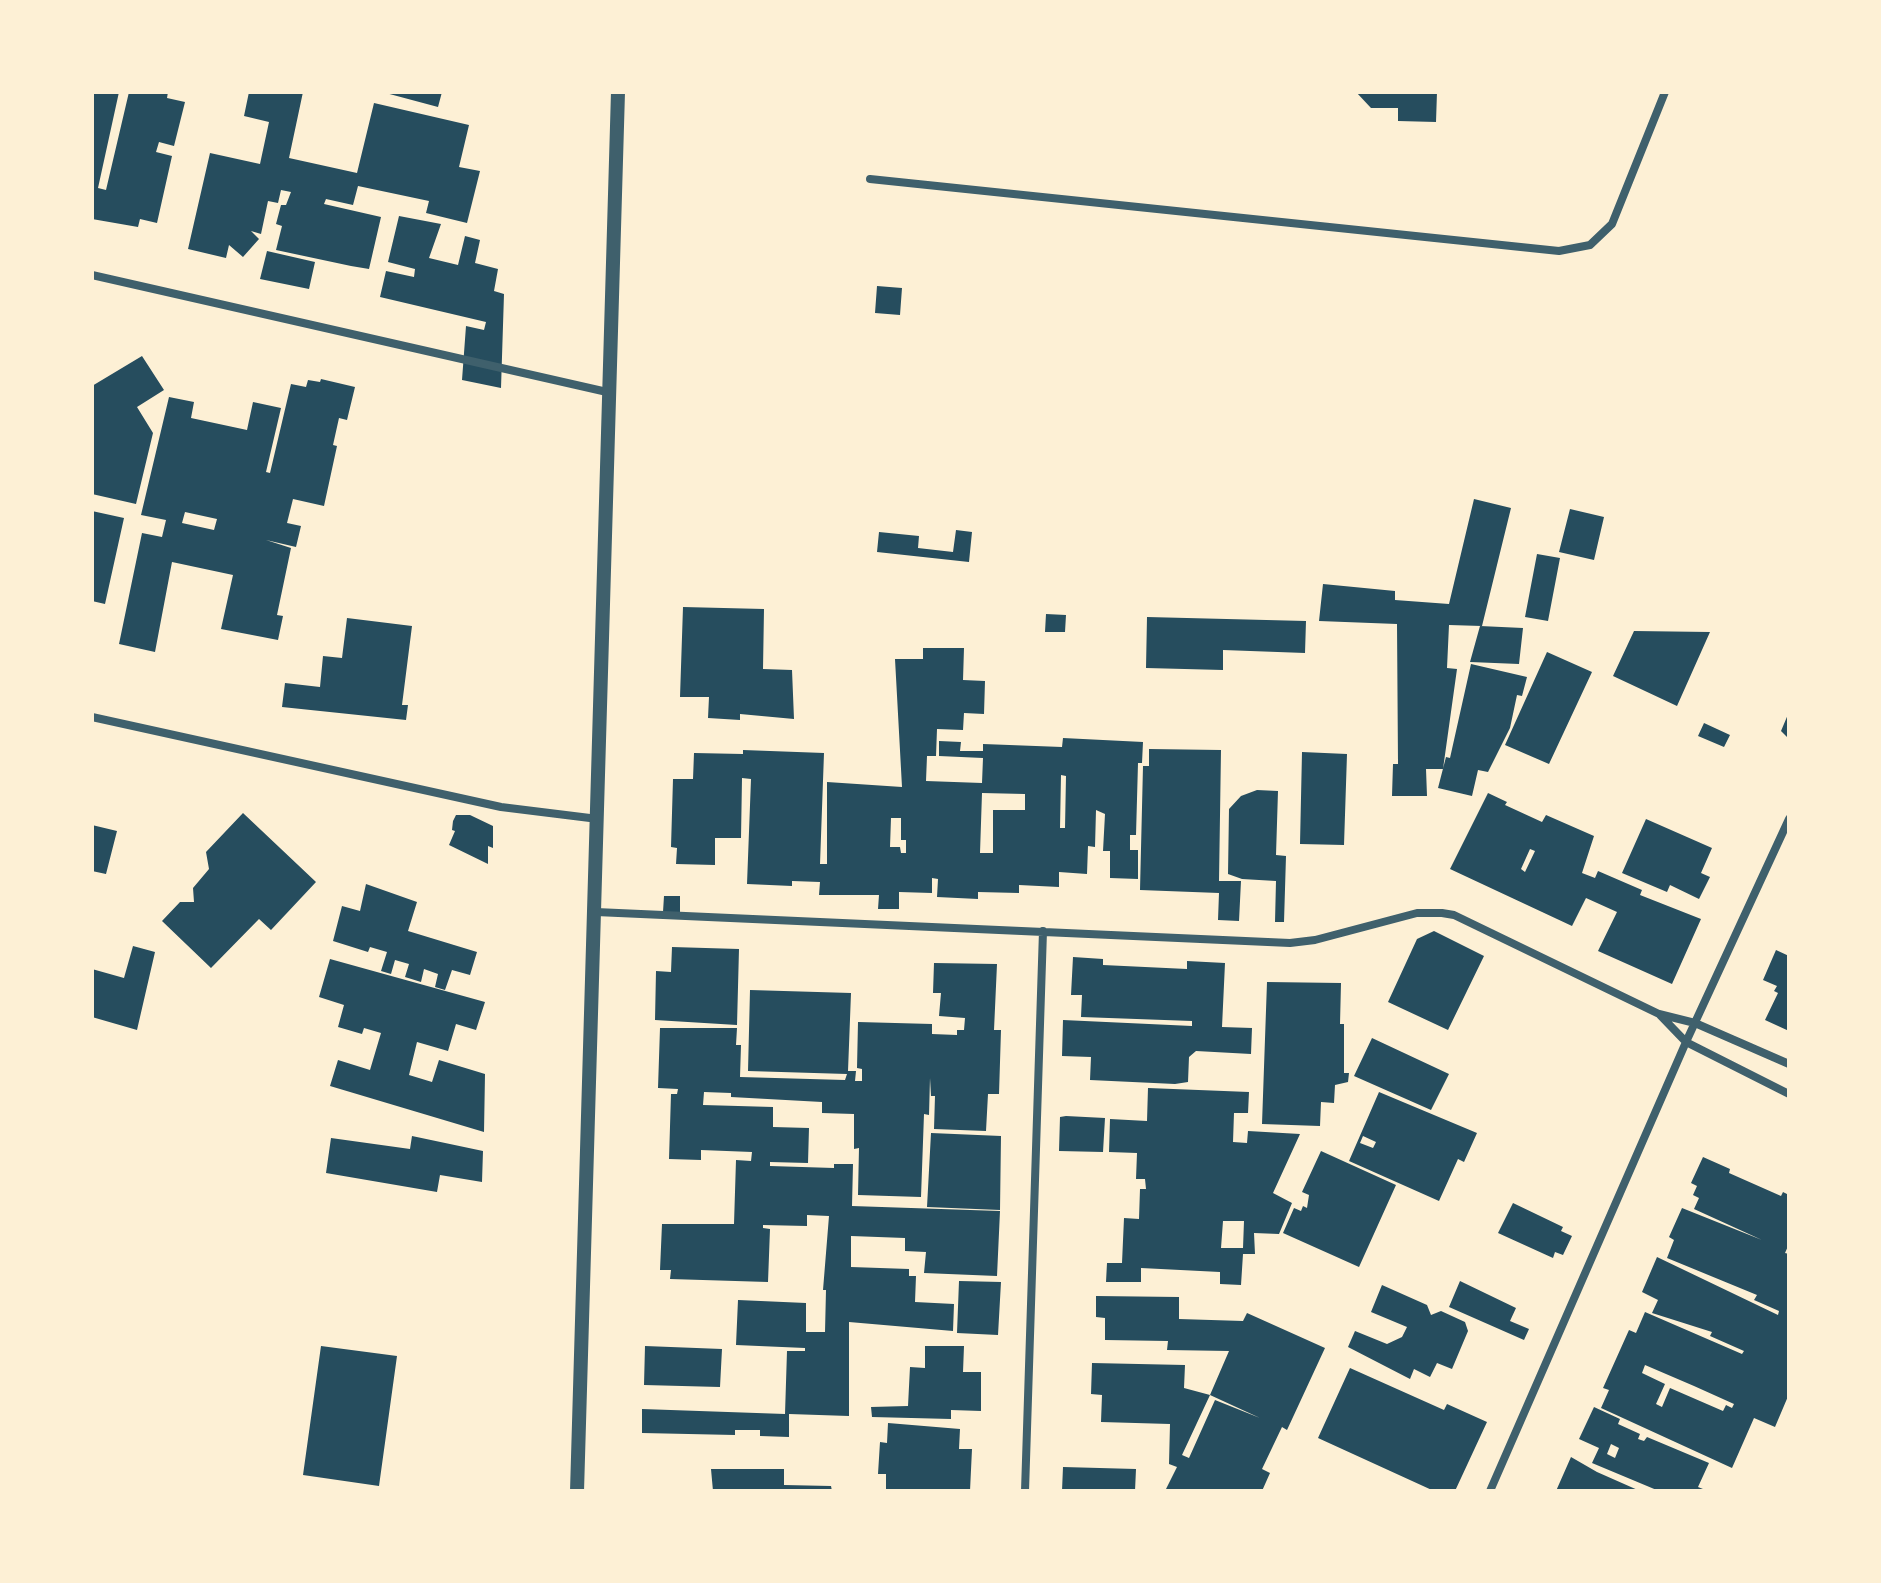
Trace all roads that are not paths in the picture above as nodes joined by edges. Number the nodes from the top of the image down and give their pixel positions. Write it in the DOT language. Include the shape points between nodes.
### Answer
graph roads {
  1 [pos="618,92"];
  2 [pos="1665,92"];
  3 [pos="870,179"];
  4 [pos="92,275"];
  5 [pos="607,392"];
  6 [pos="92,717"];
  7 [pos="598,819"];
  8 [pos="1789,819"];
  9 [pos="596,912"];
  10 [pos="1043,931"];
  11 [pos="1659,1014"];
  12 [pos="1695,1023"];
  13 [pos="1686,1042"];
  14 [pos="1789,1064"];
  15 [pos="1789,1094"];
  16 [pos="577,1491"];
  17 [pos="1025,1491"];
  18 [pos="1490,1491"];
  1 -- 5 [label="street"];
  2 -- 3 [label="street" via="1612,224 1590,245 1559,251"];
  4 -- 5 [label="street"];
  5 -- 7 [label="street"];
  6 -- 7 [label="street" via="501,807"];
  7 -- 9 [label="street"];
  8 -- 12 [label="street"];
  9 -- 10 [label="street"];
  9 -- 16 [label="street"];
  10 -- 11 [label="street" via="1290,943 1417,913 1442,913"];
  10 -- 17 [label="street"];
  11 -- 12 [label="street"];
  11 -- 13 [label="street"];
  12 -- 13 [label="street"];
  12 -- 14 [label="street"];
  13 -- 15 [label="street"];
  13 -- 18 [label="street"];
}
